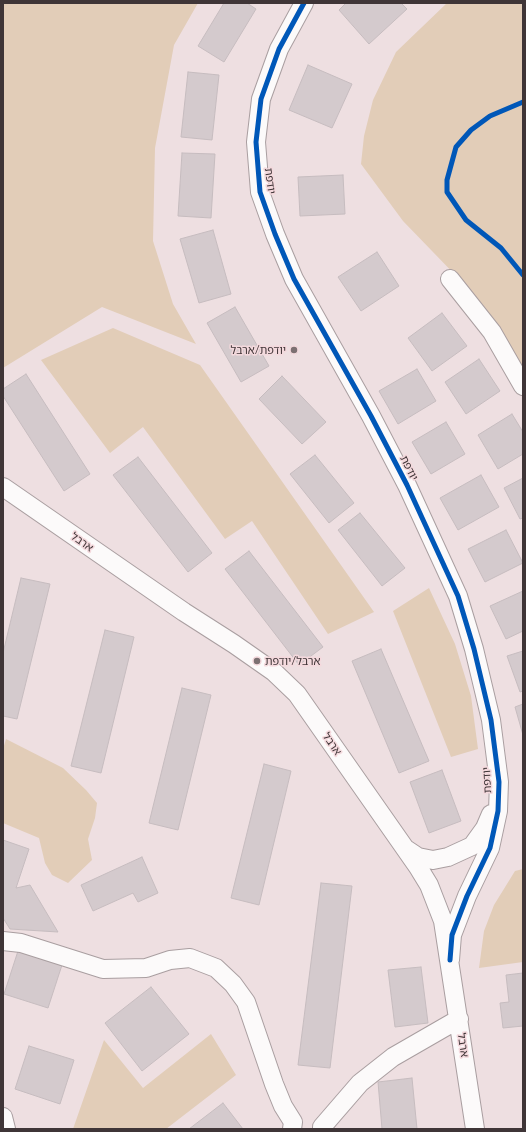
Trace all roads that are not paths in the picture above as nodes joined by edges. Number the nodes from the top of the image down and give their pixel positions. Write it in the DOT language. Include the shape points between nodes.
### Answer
graph roads {
  1 [pos="304,3"];
  2 [pos="450,279"];
  3 [pos="523,386"];
  4 [pos="3,487"];
  5 [pos="498,797"];
  6 [pos="404,847"];
  7 [pos="3,941"];
  8 [pos="450,960"];
  9 [pos="459,1019"];
  10 [pos="3,1116"];
  11 [pos="323,1128"];
  12 [pos="6,1129"];
  13 [pos="292,1129"];
  14 [pos="297,1129"];
  15 [pos="475,1129"];
  1 -- 5 [label="street, יודפת" via="279,49 261,100 256,142 260,192 294,279 407,485 458,596 491,720 499,782"];
  2 -- 3 [label="street" via="492,332"];
  4 -- 6 [label="street, ארבל" via="274,672 297,694"];
  5 -- 6 [label="street, יודפת" via="485,828 472,846 448,857 433,860 418,857"];
  5 -- 8 [label="street, יודפת" via="498,811 490,848 452,935"];
  6 -- 8 [label="street, ארבל" via="429,885 443,921"];
  7 -- 13 [label="street" via="21,943 103,969 146,968 170,960 190,958 216,968 233,984 246,1002 274,1084 293,1122"];
  8 -- 9 [label="street, ארבל"];
  9 -- 11 [label="street" via="392,1057 360,1083"];
  9 -- 15 [label="street, ארבל"];
  10 -- 12 [label="street"];
  11 -- 14 [label="street" via="313,1125"];
}
